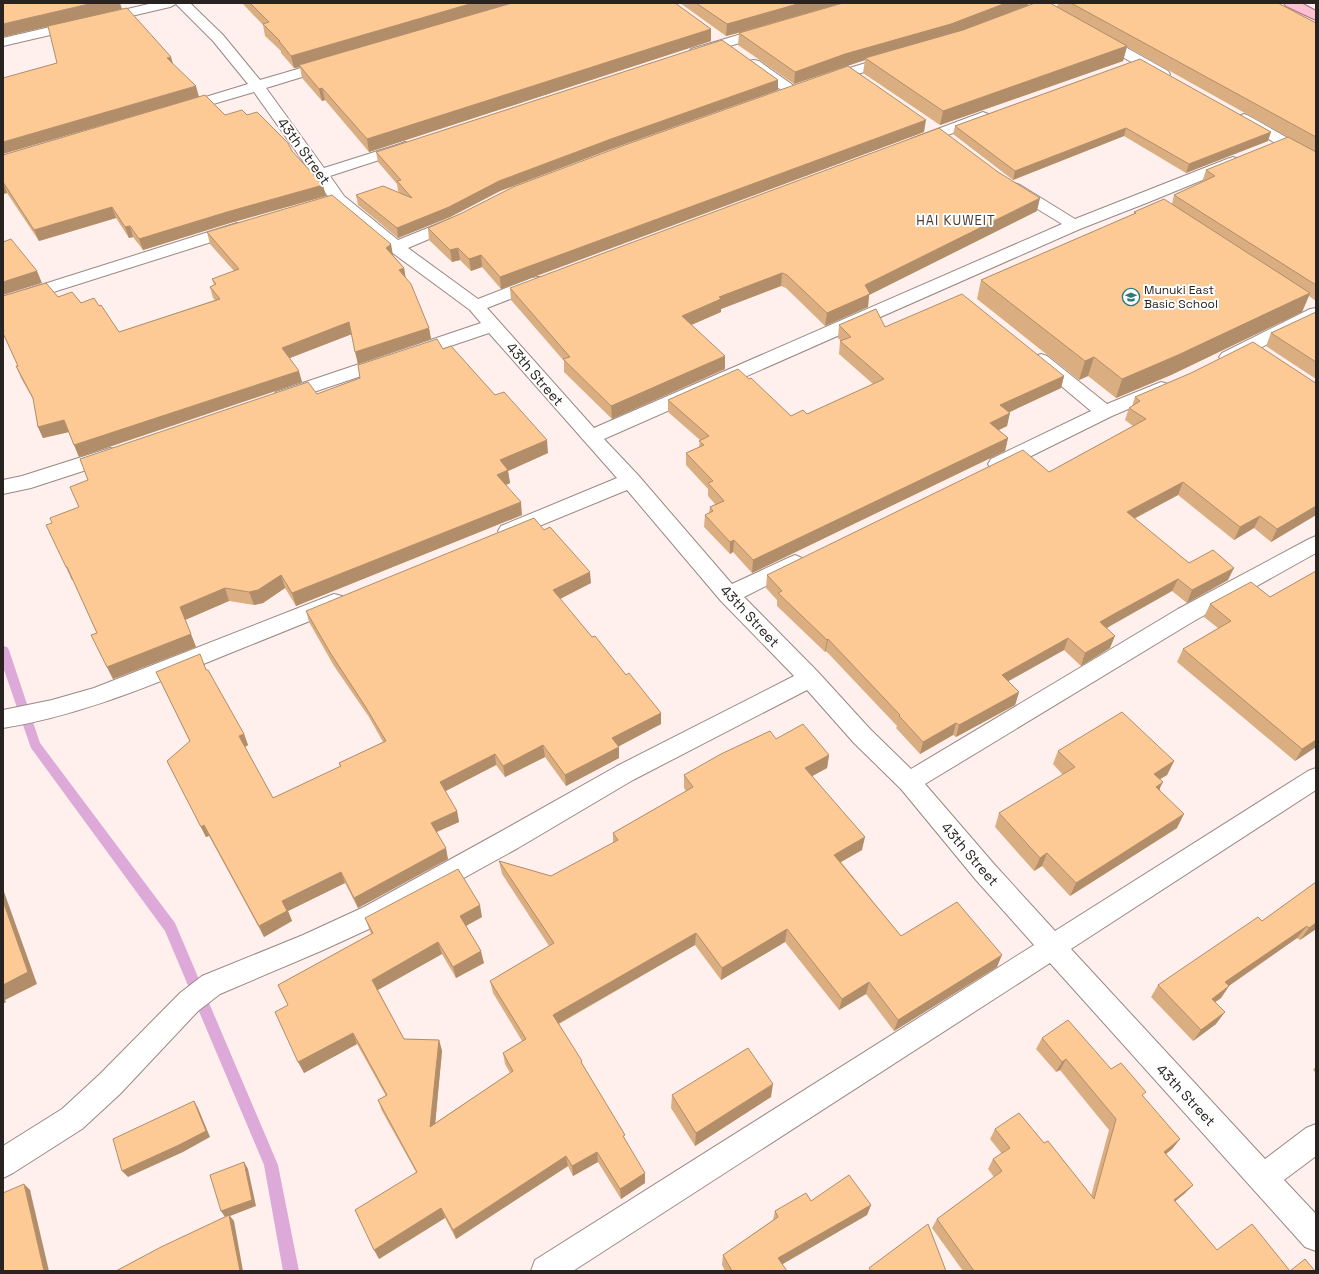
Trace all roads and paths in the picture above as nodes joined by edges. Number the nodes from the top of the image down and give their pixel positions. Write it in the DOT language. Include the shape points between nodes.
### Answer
graph roads {
  1 [pos="170,3"];
  2 [pos="182,3"];
  3 [pos="1292,3"];
  4 [pos="1316,16"];
  5 [pos="782,26"];
  6 [pos="1086,31"];
  7 [pos="718,38"];
  8 [pos="3,42"];
  9 [pos="902,56"];
  10 [pos="680,57"];
  11 [pos="340,61"];
  12 [pos="1140,61"];
  13 [pos="1119,68"];
  14 [pos="849,72"];
  15 [pos="1174,80"];
  16 [pos="867,84"];
  17 [pos="256,86"];
  18 [pos="804,87"];
  19 [pos="778,96"];
  20 [pos="996,112"];
  21 [pos="167,113"];
  22 [pos="1235,114"];
  23 [pos="419,142"];
  24 [pos="1283,142"];
  25 [pos="901,147"];
  26 [pos="1316,160"];
  27 [pos="322,174"];
  28 [pos="1002,181"];
  29 [pos="470,215"];
  30 [pos="251,224"];
  31 [pos="1074,225"];
  32 [pos="396,247"];
  33 [pos="549,278"];
  34 [pos="942,283"];
  35 [pos="961,298"];
  36 [pos="3,303"];
  37 [pos="476,306"];
  38 [pos="1312,309"];
  39 [pos="492,326"];
  40 [pos="1030,352"];
  41 [pos="1214,363"];
  42 [pos="1179,380"];
  43 [pos="265,402"];
  44 [pos="1105,412"];
  45 [pos="591,437"];
  46 [pos="129,448"];
  47 [pos="981,472"];
  48 [pos="631,480"];
  49 [pos="3,487"];
  50 [pos="492,538"];
  51 [pos="1316,544"];
  52 [pos="813,554"];
  53 [pos="353,595"];
  54 [pos="730,595"];
  55 [pos="810,678"];
  56 [pos="3,719"];
  57 [pos="1316,778"];
  58 [pos="909,782"];
  59 [pos="1052,947"];
  60 [pos="1316,1138"];
  61 [pos="3,1163"];
  62 [pos="1264,1178"];
  63 [pos="1316,1236"];
  64 [pos="546,1271"];
  1 -- 8 [label="street"];
  2 -- 17 [label="street, 43th Street" via="218,38"];
  3 -- 4 [label="main road"];
  5 -- 7 [label="street"];
  6 -- 12 [label="street"];
  7 -- 10 [label="street"];
  7 -- 18 [label="street" via="739,53"];
  9 -- 14 [label="street"];
  11 -- 17 [label="street"];
  12 -- 13 [label="street"];
  12 -- 15 [label="street"];
  14 -- 16 [label="street"];
  14 -- 18 [label="street"];
  17 -- 21 [label="street"];
  17 -- 27 [label="street, 43th Street"];
  18 -- 19 [label="street"];
  20 -- 25 [label="street"];
  22 -- 24 [label="street"];
  23 -- 27 [label="street"];
  24 -- 26 [label="street"];
  24 -- 31 [label="street" via="1254,153 1150,204"];
  27 -- 32 [label="street, 43th Street" via="330,202"];
  28 -- 31 [label="street"];
  29 -- 32 [label="street"];
  30 -- 36 [label="street"];
  31 -- 34 [label="street"];
  32 -- 37 [label="street, 43th Street"];
  33 -- 37 [label="street"];
  34 -- 35 [label="street"];
  34 -- 45 [label="street"];
  37 -- 39 [label="street, 43th Street"];
  38 -- 41 [label="street" via="1257,351"];
  39 -- 43 [label="street"];
  39 -- 45 [label="street, 43th Street"];
  40 -- 44 [label="street"];
  42 -- 44 [label="street"];
  44 -- 47 [label="street"];
  45 -- 48 [label="street, 43th Street"];
  46 -- 49 [label="street" via="31,481"];
  48 -- 50 [label="street"];
  48 -- 54 [label="street, 43th Street"];
  51 -- 58 [label="street" via="1186,615"];
  52 -- 54 [label="street"];
  53 -- 56 [label="street" via="136,683 26,716"];
  54 -- 55 [label="street, 43th Street"];
  55 -- 58 [label="street, 43th Street" via="862,736"];
  55 -- 61 [label="street" via="625,773 372,915 211,985 189,1002 110,1084 72,1119"];
  57 -- 59 [label="street"];
  58 -- 59 [label="street, 43th Street"];
  59 -- 62 [label="street, 43th Street"];
  59 -- 64 [label="street"];
  60 -- 62 [label="street"];
  62 -- 63 [label="street, 43th Street"];
}
